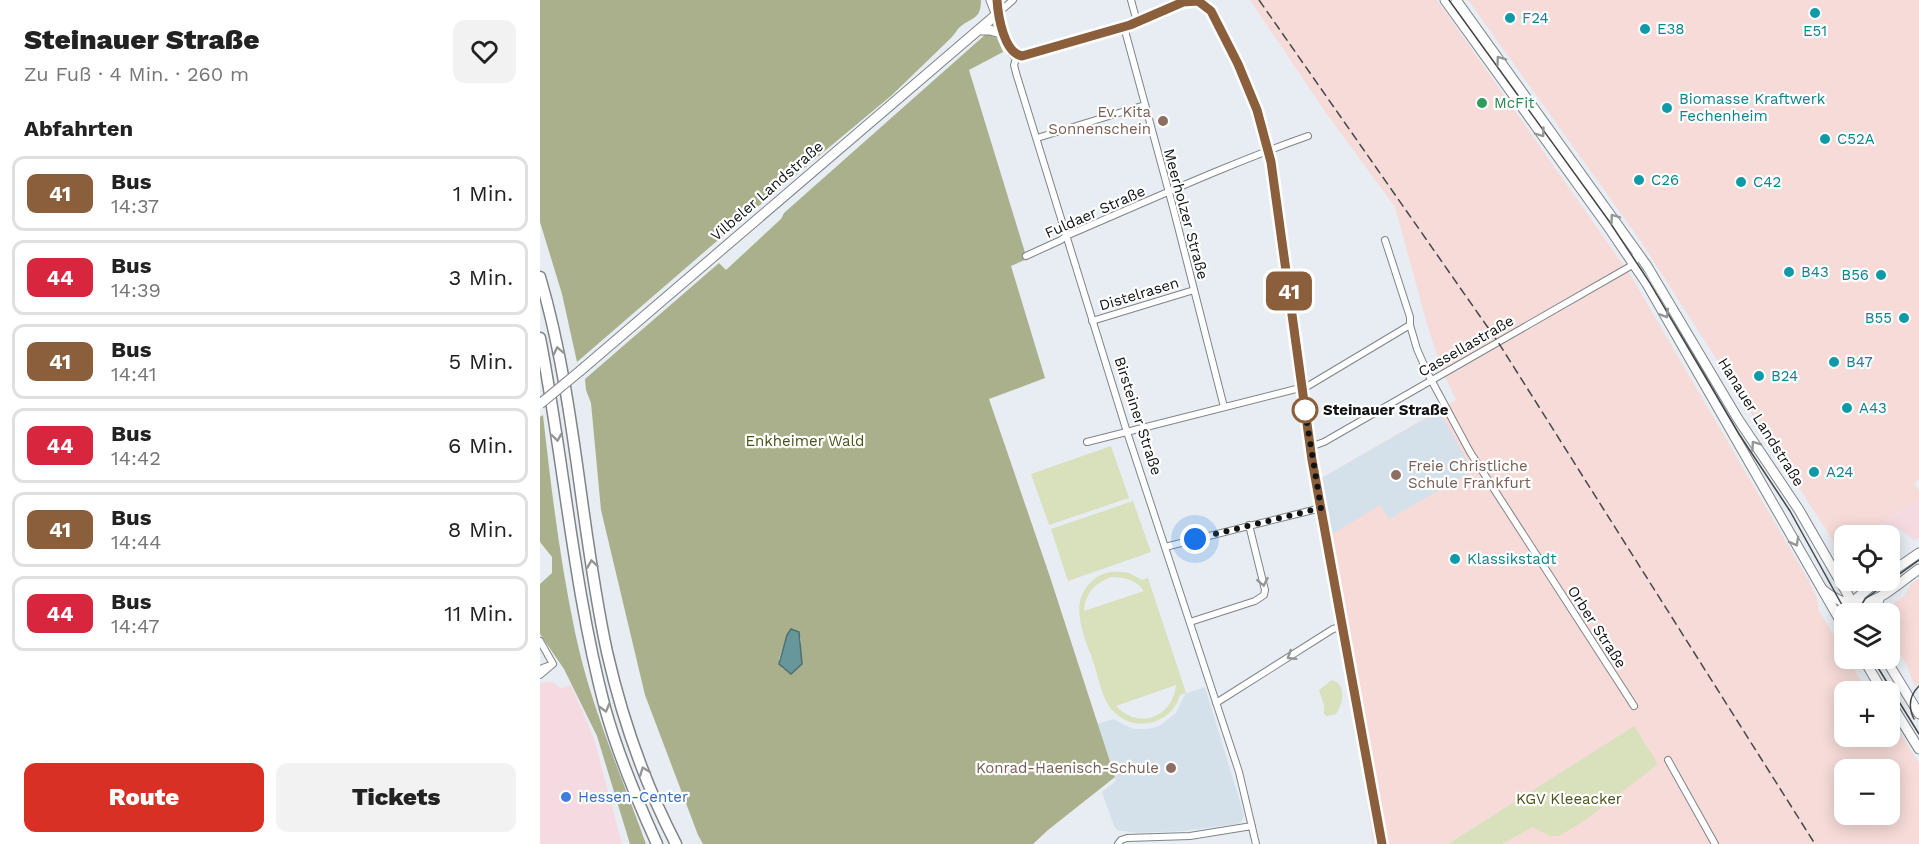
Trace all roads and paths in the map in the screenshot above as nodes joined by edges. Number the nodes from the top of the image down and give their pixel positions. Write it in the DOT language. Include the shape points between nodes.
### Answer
graph roads {
  1 [pos="991,0"];
  2 [pos="997,0"];
  3 [pos="1013,0"];
  4 [pos="1131,0"];
  5 [pos="1192,0"];
  6 [pos="1445,0"];
  7 [pos="1456,0"];
  8 [pos="997,14"];
  9 [pos="1137,22"];
  10 [pos="1124,27"];
  11 [pos="979,30"];
  12 [pos="1004,34"];
  13 [pos="1017,55"];
  14 [pos="1145,105"];
  15 [pos="1308,136"];
  16 [pos="1037,138"];
  17 [pos="1268,150"];
  18 [pos="1168,192"];
  19 [pos="1066,236"];
  20 [pos="1385,240"];
  21 [pos="1635,248"];
  22 [pos="1026,256"];
  23 [pos="1634,264"];
  24 [pos="540,277"];
  25 [pos="1194,290"];
  26 [pos="1092,321"];
  27 [pos="1410,325"];
  28 [pos="540,338"];
  29 [pos="1431,380"];
  30 [pos="1302,388"];
  31 [pos="540,404"];
  32 [pos="1224,407"];
  33 [pos="1127,432"];
  34 [pos="1087,442"];
  35 [pos="1310,447"];
  36 [pos="1321,508"];
  37 [pos="1249,525"];
  38 [pos="1165,547"];
  39 [pos="1919,553"];
  40 [pos="1900,566"];
  41 [pos="1919,569"];
  42 [pos="1834,570"];
  43 [pos="1821,589"];
  44 [pos="1865,591"];
  45 [pos="1881,595"];
  46 [pos="1842,603"];
  47 [pos="1855,603"];
  48 [pos="1866,603"];
  49 [pos="1878,603"];
  50 [pos="1834,611"];
  51 [pos="1190,622"];
  52 [pos="1341,627"];
  53 [pos="540,641"];
  54 [pos="553,664"];
  55 [pos="540,669"];
  56 [pos="1892,669"];
  57 [pos="540,675"];
  58 [pos="1216,703"];
  59 [pos="1634,706"];
  60 [pos="1919,714"];
  61 [pos="1900,718"];
  62 [pos="1919,749"];
  63 [pos="1668,760"];
  64 [pos="1252,826"];
  65 [pos="657,844"];
  66 [pos="676,844"];
  67 [pos="1118,844"];
  68 [pos="1256,844"];
  69 [pos="1382,844"];
  70 [pos="1714,844"];
  1 -- 8 [label="main road, Birsteiner Straße"];
  1 -- 11 [label="main road"];
  2 -- 8 [label="main road"];
  3 -- 8 [label="street, Vilbeler Landstraße"];
  4 -- 9 [label="street"];
  5 -- 9 [label="main road"];
  5 -- 17 [label="main road" via="1208,7 1227,40 1257,110"];
  6 -- 23 [label="main road, Hanauer Landstraße, one-way"];
  21 -- 7 [label="main road, Hanauer Landstraße, one-way"];
  8 -- 11 [label="main road, Vilbeler Landstraße"];
  8 -- 12 [label="main road, Birsteiner Straße"];
  9 -- 10 [label="main road"];
  10 -- 13 [label="main road" via="1026,56"];
  10 -- 14 [label="street, Meerholzer Straße"];
  11 -- 12 [label="main road"];
  11 -- 31 [label="main road, Vilbeler Landstraße, bridge"];
  12 -- 13 [label="main road, Birsteiner Straße" via="1011,52"];
  13 -- 16 [label="street, Birsteiner Straße" via="1015,69"];
  14 -- 16 [label="street"];
  14 -- 18 [label="street, Meerholzer Straße"];
  15 -- 17 [label="street, Fuldaer Straße"];
  16 -- 19 [label="street, Birsteiner Straße"];
  17 -- 18 [label="street, Fuldaer Straße"];
  17 -- 30 [label="main road"];
  18 -- 19 [label="street, Fuldaer Straße"];
  18 -- 25 [label="street, Meerholzer Straße"];
  19 -- 22 [label="street, Fuldaer Straße"];
  19 -- 26 [label="street, Birsteiner Straße"];
  20 -- 27 [label="street, Orber Straße"];
  21 -- 23 [label="street"];
  42 -- 21 [label="main road, Hanauer Landstraße, one-way"];
  23 -- 29 [label="street, Cassellastraße"];
  23 -- 43 [label="main road, Hanauer Landstraße, one-way"];
  66 -- 24 [label="highway, one-way" via="639,760 607,653 562,369"];
  25 -- 26 [label="street, Distelrasen"];
  25 -- 32 [label="street, Meerholzer Straße"];
  26 -- 33 [label="street, Birsteiner Straße"];
  27 -- 29 [label="street, Orber Straße"];
  27 -- 30 [label="street"];
  28 -- 65 [label="highway, one-way" via="591,651 618,750"];
  29 -- 35 [label="street, Cassellastraße"];
  29 -- 59 [label="street, Orber Straße" via="1475,460"];
  30 -- 32 [label="street"];
  30 -- 35 [label="main road"];
  32 -- 33 [label="street"];
  33 -- 34 [label="street"];
  33 -- 38 [label="street, Birsteiner Straße"];
  35 -- 36 [label="main road"];
  36 -- 37 [label="street"];
  36 -- 52 [label="main road"];
  37 -- 38 [label="street"];
  37 -- 51 [label="street, one-way" via="1264,595"];
  38 -- 51 [label="street, Birsteiner Straße"];
  39 -- 40 [label="main road"];
  41 -- 45 [label="main road"];
  43 -- 46 [label="main road"];
  43 -- 50 [label="main road, Hanauer Landstraße"];
  44 -- 47 [label="main road"];
  45 -- 48 [label="main road"];
  45 -- 49 [label="main road"];
  51 -- 58 [label="street, Birsteiner Straße"];
  52 -- 58 [label="street, one-way"];
  52 -- 69 [label="main road"];
  53 -- 54 [label="street"];
  54 -- 55 [label="street"];
  54 -- 57 [label="street"];
  56 -- 60 [label="main road"];
  58 -- 64 [label="street, Birsteiner Straße"];
  61 -- 62 [label="main road"];
  63 -- 70 [label="street"];
  64 -- 67 [label="street" via="1190,836 1127,838"];
  64 -- 68 [label="street, Birsteiner Straße"];
}
